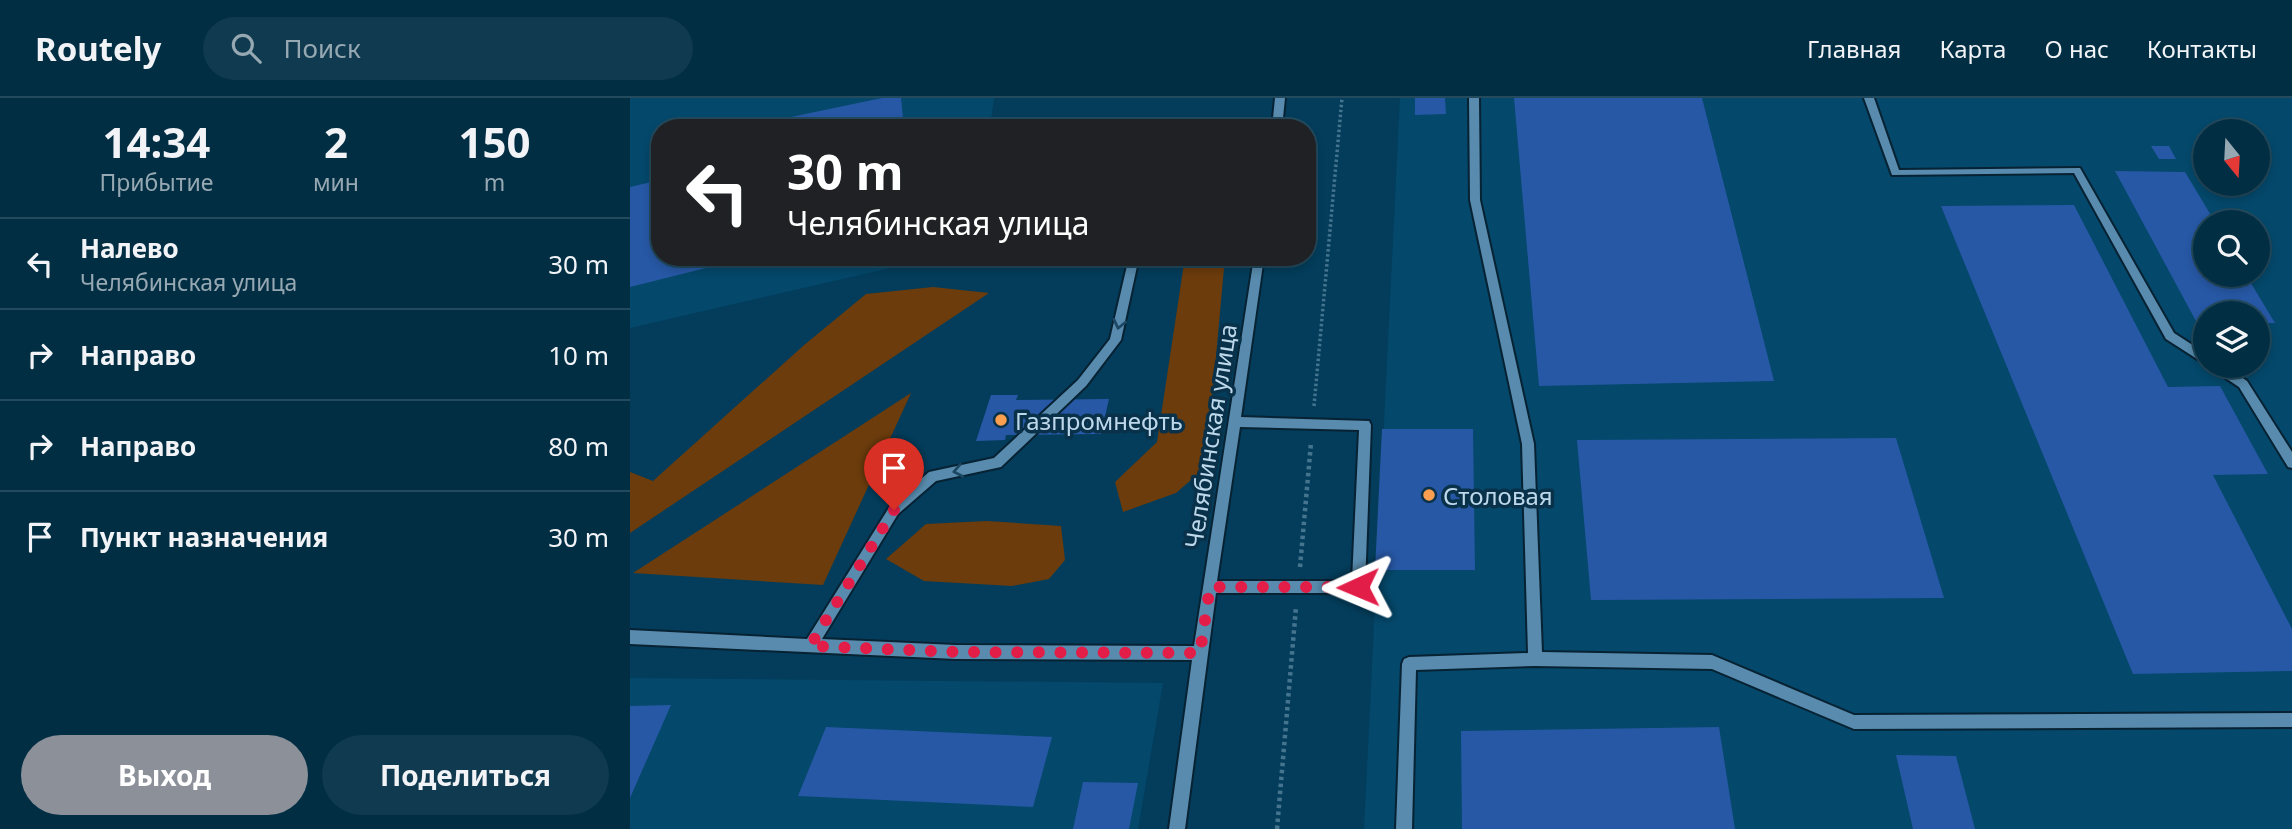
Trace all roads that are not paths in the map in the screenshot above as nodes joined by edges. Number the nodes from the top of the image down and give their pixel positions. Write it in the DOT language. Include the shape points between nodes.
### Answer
graph roads {
  1 [pos="1280,98"];
  2 [pos="1474,98"];
  3 [pos="1869,98"];
  4 [pos="1277,119"];
  5 [pos="1132,266"];
  6 [pos="1258,266"];
  7 [pos="2193,351"];
  8 [pos="2234,378"];
  9 [pos="1236,422"];
  10 [pos="2292,463"];
  11 [pos="1210,587"];
  12 [pos="630,637"];
  13 [pos="810,646"];
  14 [pos="1200,653"];
  15 [pos="1535,659"];
  16 [pos="2292,720"];
  17 [pos="1177,829"];
  18 [pos="1404,829"];
  1 -- 4 [label="street"];
  2 -- 15 [label="street" via="1475,200 1528,444"];
  3 -- 7 [label="street" via="1895,173 2077,170 2170,336"];
  5 -- 13 [label="lane, one-way" via="1115,340 1082,383 997,463 933,476 894,510"];
  6 -- 9 [label="street, Челябинская улица"];
  8 -- 10 [label="street" via="2243,384"];
  9 -- 11 [label="street, Челябинская улица"];
  9 -- 11 [label="street" via="1366,425 1358,587"];
  11 -- 14 [label="street, Челябинская улица"];
  12 -- 13 [label="street"];
  13 -- 14 [label="street"];
  14 -- 17 [label="street, Челябинская улица"];
  15 -- 16 [label="street" via="1712,662 1854,722"];
  15 -- 18 [label="street" via="1409,664"];
}
